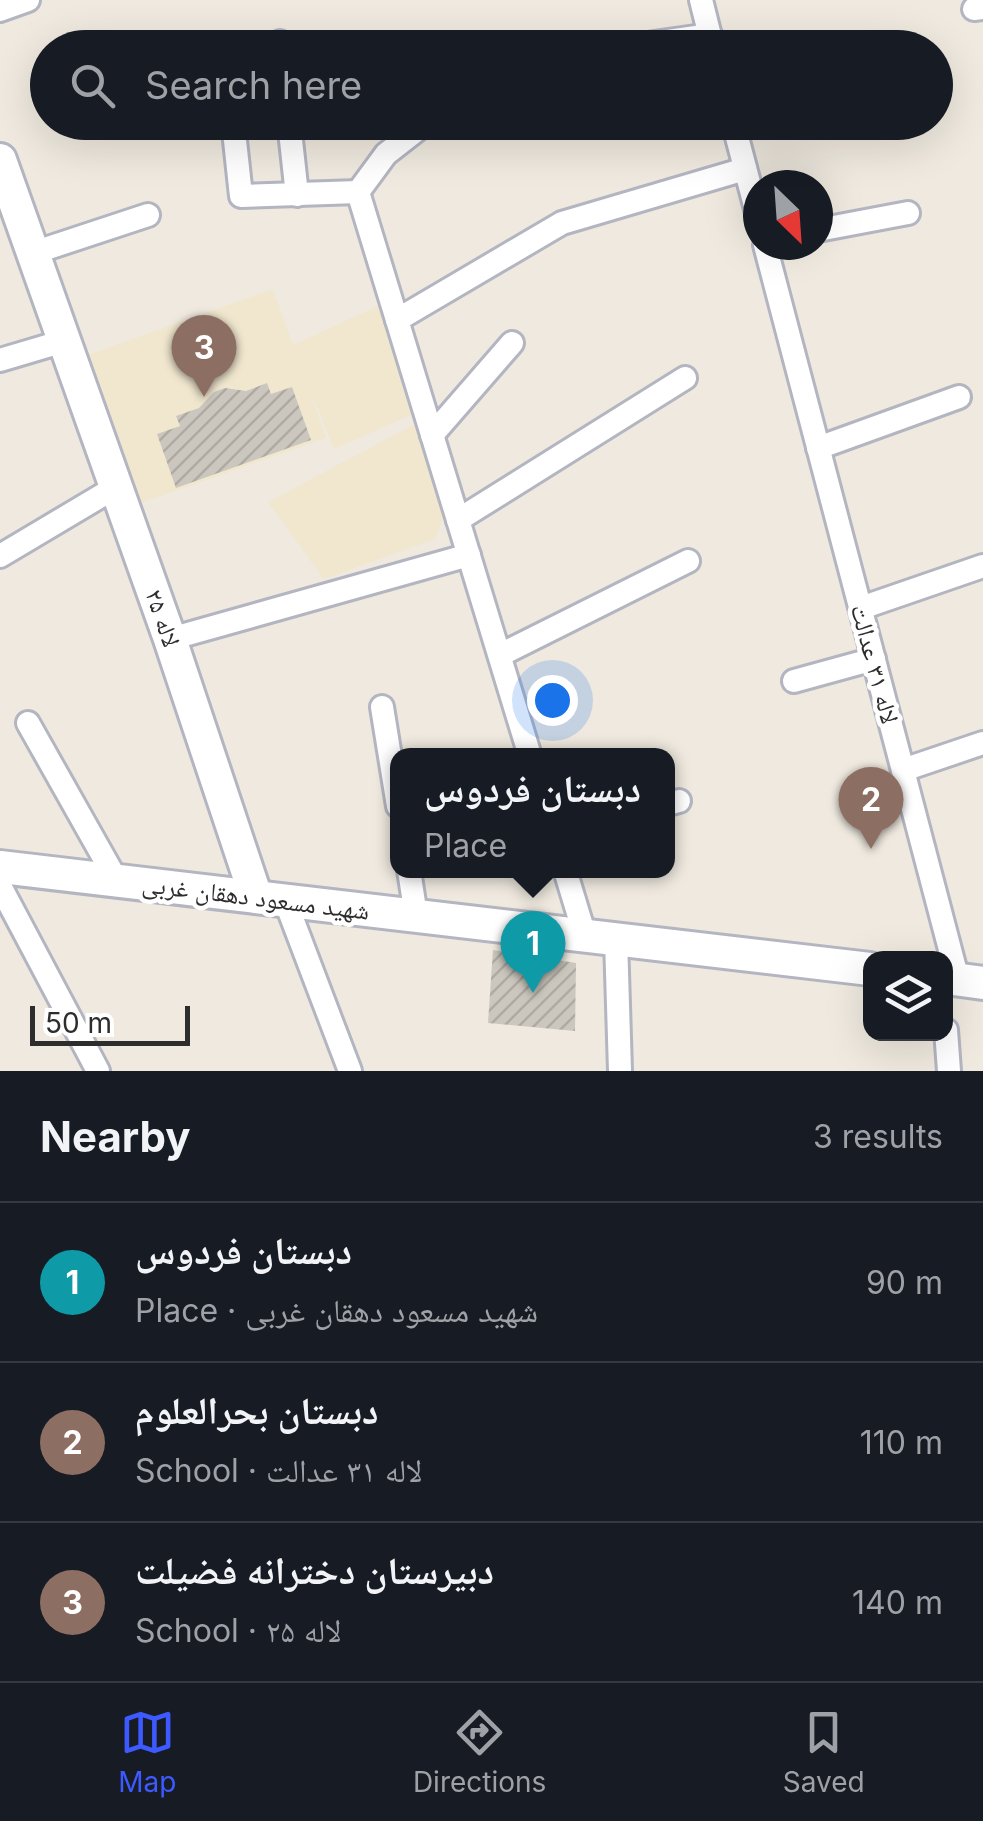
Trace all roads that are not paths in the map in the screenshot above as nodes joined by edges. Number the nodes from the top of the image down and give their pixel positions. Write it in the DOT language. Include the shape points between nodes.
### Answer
graph roads {
  1 [pos="28,0"];
  2 [pos="701,0"];
  3 [pos="0,10"];
  4 [pos="709,30"];
  5 [pos="236,140"];
  6 [pos="291,140"];
  7 [pos="404,140"];
  8 [pos="738,140"];
  9 [pos="0,160"];
  10 [pos="746,169"];
  11 [pos="358,192"];
  12 [pos="297,196"];
  13 [pos="6,198"];
  14 [pos="908,213"];
  15 [pos="148,215"];
  16 [pos="833,227"];
  17 [pos="33,254"];
  18 [pos="769,260"];
  19 [pos="398,320"];
  20 [pos="64,342"];
  21 [pos="512,343"];
  22 [pos="0,360"];
  23 [pos="685,378"];
  24 [pos="959,397"];
  25 [pos="432,435"];
  26 [pos="818,448"];
  27 [pos="116,487"];
  28 [pos="458,520"];
  29 [pos="469,554"];
  30 [pos="0,556"];
  31 [pos="688,561"];
  32 [pos="983,566"];
  33 [pos="860,608"];
  34 [pos="170,639"];
  35 [pos="500,656"];
  36 [pos="874,658"];
  37 [pos="794,681"];
  38 [pos="382,707"];
  39 [pos="28,723"];
  40 [pos="983,744"];
  41 [pos="528,748"];
  42 [pos="390,756"];
  43 [pos="903,770"];
  44 [pos="0,866"];
  45 [pos="409,878"];
  46 [pos="569,878"];
  47 [pos="117,880"];
  48 [pos="0,886"];
  49 [pos="270,898"];
  50 [pos="416,916"];
  51 [pos="600,938"];
  52 [pos="863,968"];
  53 [pos="962,980"];
  54 [pos="947,1041"];
  55 [pos="98,1071"];
  56 [pos="350,1071"];
  57 [pos="620,1071"];
  58 [pos="949,1071"];
  1 -- 3 [label="street"];
  2 -- 4 [label="street"];
  5 -- 12 [label="street" via="241,196"];
  6 -- 12 [label="street"];
  7 -- 11 [label="street"];
  8 -- 10 [label="street"];
  9 -- 13 [label="main road, لاله ۲۵"];
  10 -- 19 [label="street" via="562,223"];
  11 -- 12 [label="street"];
  11 -- 19 [label="street"];
  13 -- 17 [label="main road, لاله ۲۵"];
  14 -- 16 [label="street"];
  15 -- 17 [label="street"];
  17 -- 20 [label="main road, لاله ۲۵"];
  18 -- 26 [label="street, لاله ۳۱ عدالت"];
  19 -- 25 [label="street"];
  20 -- 22 [label="street"];
  20 -- 27 [label="main road, لاله ۲۵"];
  21 -- 25 [label="street"];
  23 -- 28 [label="street"];
  24 -- 26 [label="street"];
  25 -- 28 [label="street"];
  26 -- 33 [label="street, لاله ۳۱ عدالت"];
  27 -- 30 [label="street"];
  27 -- 34 [label="main road, لاله ۲۵"];
  28 -- 29 [label="street"];
  29 -- 34 [label="street"];
  29 -- 35 [label="street"];
  31 -- 35 [label="street"];
  32 -- 33 [label="street"];
  33 -- 36 [label="street, لاله ۳۱ عدالت"];
  34 -- 49 [label="main road, لاله ۲۵"];
  35 -- 41 [label="street"];
  36 -- 37 [label="street"];
  36 -- 43 [label="street, لاله ۳۱ عدالت"];
  38 -- 42 [label="street"];
  39 -- 47 [label="street"];
  40 -- 43 [label="street"];
  43 -- 53 [label="street, لاله ۳۱ عدالت"];
  44 -- 47 [label="main road, شهید مسعود دهقان غربی"];
  45 -- 50 [label="street"];
  46 -- 51 [label="street"];
  47 -- 49 [label="main road, شهید مسعود دهقان غربی"];
  48 -- 55 [label="street"];
  49 -- 50 [label="main road, شهید مسعود دهقان غربی"];
  49 -- 56 [label="street"];
  50 -- 51 [label="main road, شهید مسعود دهقان غربی"];
  51 -- 52 [label="main road, شهید مسعود دهقان غربی"];
  51 -- 57 [label="street"];
  54 -- 58 [label="street"];
}
